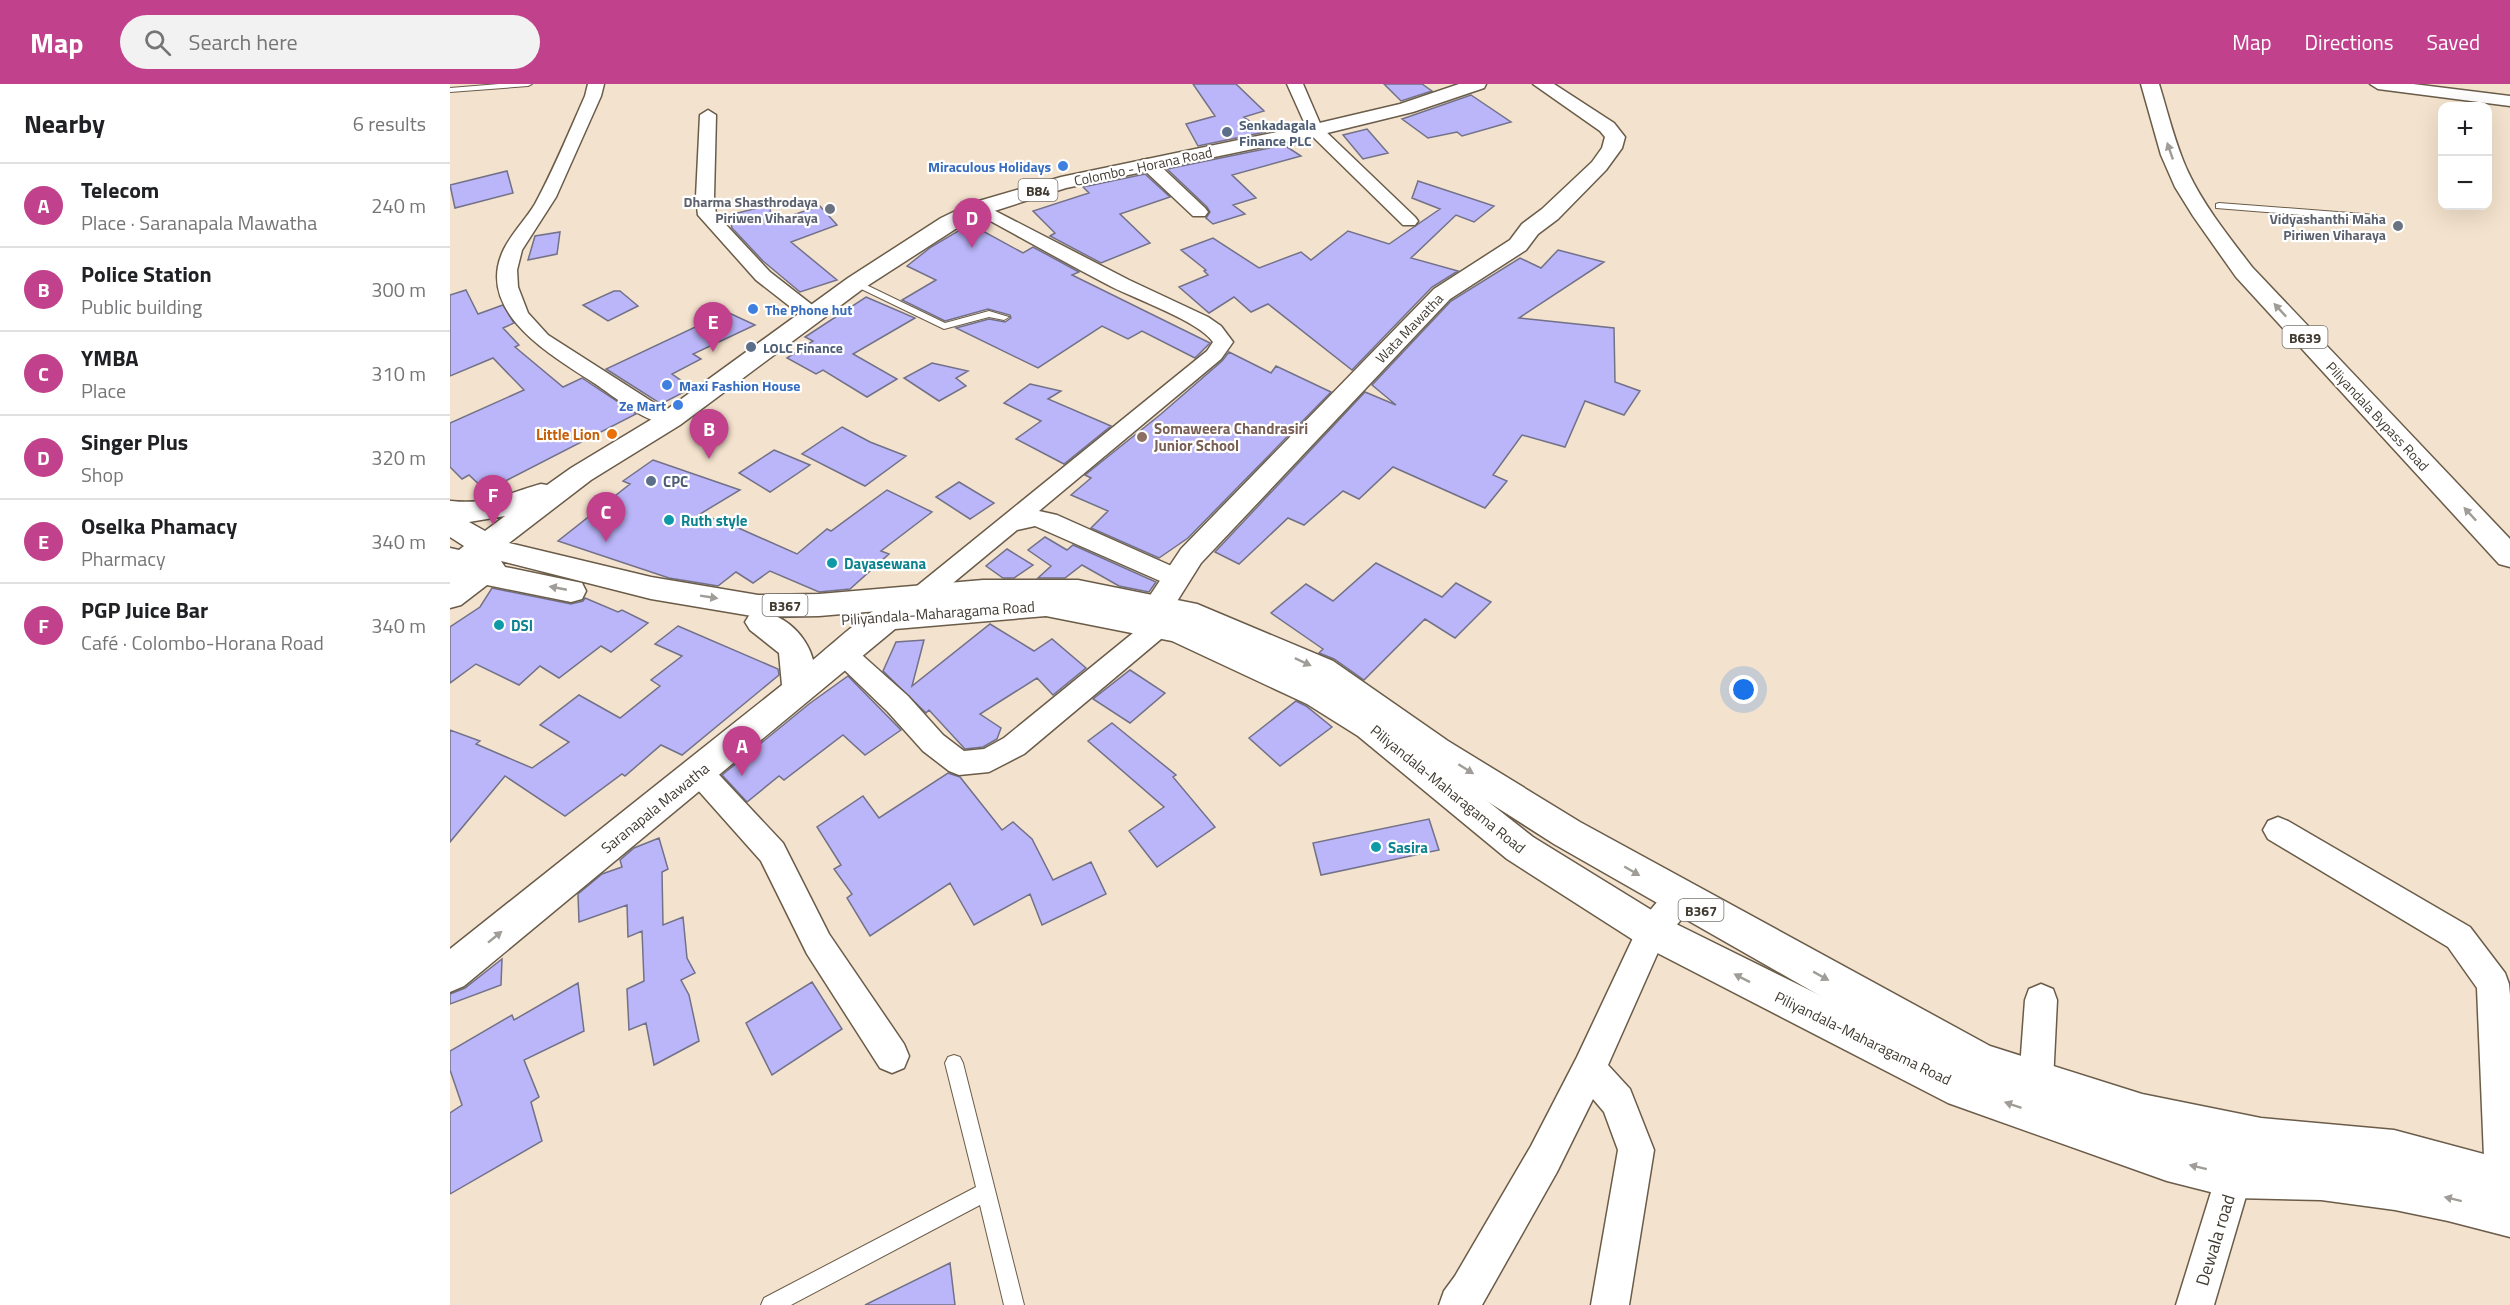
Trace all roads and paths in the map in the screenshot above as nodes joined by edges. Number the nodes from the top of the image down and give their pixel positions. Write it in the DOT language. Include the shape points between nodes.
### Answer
graph roads {
  1 [pos="528,84"];
  2 [pos="596,84"];
  3 [pos="1295,84"];
  4 [pos="1477,84"];
  5 [pos="1542,84"];
  6 [pos="2150,84"];
  7 [pos="2171,84"];
  8 [pos="2378,84"];
  9 [pos="450,90"];
  10 [pos="2510,101"];
  11 [pos="708,115"];
  12 [pos="1315,130"];
  13 [pos="1148,164"];
  14 [pos="2219,206"];
  15 [pos="980,208"];
  16 [pos="1199,212"];
  17 [pos="2376,219"];
  18 [pos="1409,221"];
  19 [pos="856,283"];
  20 [pos="813,315"];
  21 [pos="1004,317"];
  22 [pos="664,424"];
  23 [pos="581,474"];
  24 [pos="450,511"];
  25 [pos="450,523"];
  26 [pos="1010,523"];
  27 [pos="2510,524"];
  28 [pos="2510,557"];
  29 [pos="473,561"];
  30 [pos="921,596"];
  31 [pos="450,597"];
  32 [pos="1164,604"];
  33 [pos="887,618"];
  34 [pos="761,622"];
  35 [pos="844,654"];
  36 [pos="798,691"];
  37 [pos="699,772"];
  38 [pos="2278,830"];
  39 [pos="1680,898"];
  40 [pos="1652,932"];
  41 [pos="450,973"];
  42 [pos="2041,1000"];
  43 [pos="892,1056"];
  44 [pos="954,1063"];
  45 [pos="1589,1069"];
  46 [pos="2036,1082"];
  47 [pos="2226,1133"];
  48 [pos="2234,1176"];
  49 [pos="986,1192"];
  50 [pos="2508,1192"];
  51 [pos="771,1305"];
  52 [pos="1014,1305"];
  53 [pos="1458,1305"];
  54 [pos="1610,1305"];
  55 [pos="2195,1305"];
  1 -- 9 [label="lane"];
  2 -- 22 [label="street" via="547,197 513,250 508,288 519,315 541,339 654,413"];
  3 -- 12 [label="street"];
  4 -- 12 [label="main road, Colombo - Horana Road / B84" via="1406,108"];
  5 -- 32 [label="main road, Wata Mawatha" via="1615,137 1599,166 1518,245 1442,294 1191,556"];
  28 -- 6 [label="main road, Piliyandala Bypass Road / B639, one-way" via="2244,272 2207,223 2181,177"];
  7 -- 14 [label="main road, Piliyandala Bypass Road / B639" via="2194,158"];
  8 -- 10 [label="street"];
  11 -- 20 [label="street" via="707,215 763,276"];
  12 -- 13 [label="main road, Colombo - Horana Road / B84"];
  12 -- 18 [label="street"];
  13 -- 15 [label="main road, Colombo - Horana Road / B84" via="1061,183"];
  13 -- 16 [label="street"];
  14 -- 17 [label="lane"];
  14 -- 27 [label="main road, Piliyandala Bypass Road / B639" via="2265,268"];
  15 -- 19 [label="main road, Colombo - Horana Road / B84" via="949,223"];
  15 -- 26 [label="street" via="1121,285 1219,332 1223,342 1214,355"];
  19 -- 20 [label="main road, Colombo - Horana Road / B84"];
  19 -- 21 [label="lane" via="944,326 989,314"];
  20 -- 22 [label="main road, Colombo - Horana Road / B84"];
  22 -- 23 [label="main road, B84"];
  22 -- 29 [label="main road, B84" via="635,452"];
  23 -- 24 [label="main road" via="529,499 496,509"];
  23 -- 29 [label="main road, B84"];
  25 -- 29 [label="main road"];
  26 -- 30 [label="street"];
  26 -- 32 [label="street" via="1049,521"];
  29 -- 30 [label="main road, Piliyandala-Maharagama Road / B367, one-way" via="758,606"];
  29 -- 31 [label="main road, B84"];
  34 -- 29 [label="main road, Piliyandala-Maharagama Road / B367, one-way" via="722,621 636,606"];
  30 -- 32 [label="main road, Piliyandala-Maharagama Road / B367" via="983,591 1078,591"];
  30 -- 33 [label="main road, Saranapala Mawatha"];
  32 -- 33 [label="main road, Piliyandala-Maharagama Road / B367" via="1046,605"];
  32 -- 35 [label="street" via="1014,746 989,760 959,763 933,743"];
  32 -- 39 [label="main road, Piliyandala-Maharagama Road / B367, one-way" via="1322,670 1436,751"];
  32 -- 40 [label="main road, Piliyandala-Maharagama Road / B367" via="1179,631 1319,695 1345,711 1429,772 1520,848"];
  33 -- 34 [label="main road, Piliyandala-Maharagama Road / B367"];
  33 -- 35 [label="main road, Saranapala Mawatha"];
  34 -- 36 [label="main road" via="792,645 800,660"];
  35 -- 36 [label="main road, Saranapala Mawatha"];
  36 -- 37 [label="main road, Saranapala Mawatha"];
  41 -- 37 [label="main road, Saranapala Mawatha, one-way"];
  37 -- 43 [label="street" via="772,852 818,944"];
  38 -- 50 [label="street" via="2459,937 2493,984"];
  39 -- 40 [label="street"];
  39 -- 46 [label="main road, Piliyandala-Maharagama Road / B367, one-way" via="1981,1064"];
  40 -- 45 [label="street"];
  48 -- 40 [label="main road, Piliyandala-Maharagama Road / B367, one-way" via="2167,1159 1963,1088"];
  42 -- 46 [label="street"];
  44 -- 49 [label="lane"];
  45 -- 53 [label="street" via="1544,1159"];
  45 -- 54 [label="street" via="1618,1101 1636,1150"];
  46 -- 47 [label="main road, Piliyandala-Maharagama Road / B367" via="2142,1116"];
  47 -- 48 [label="street"];
  47 -- 50 [label="main road, Piliyandala-Maharagama Road / B367" via="2261,1140 2394,1152"];
  50 -- 48 [label="main road, Piliyandala-Maharagama Road / B367, one-way" via="2448,1198 2321,1178"];
  48 -- 55 [label="street, Dewala road"];
  49 -- 51 [label="lane"];
  49 -- 52 [label="lane"];
}
